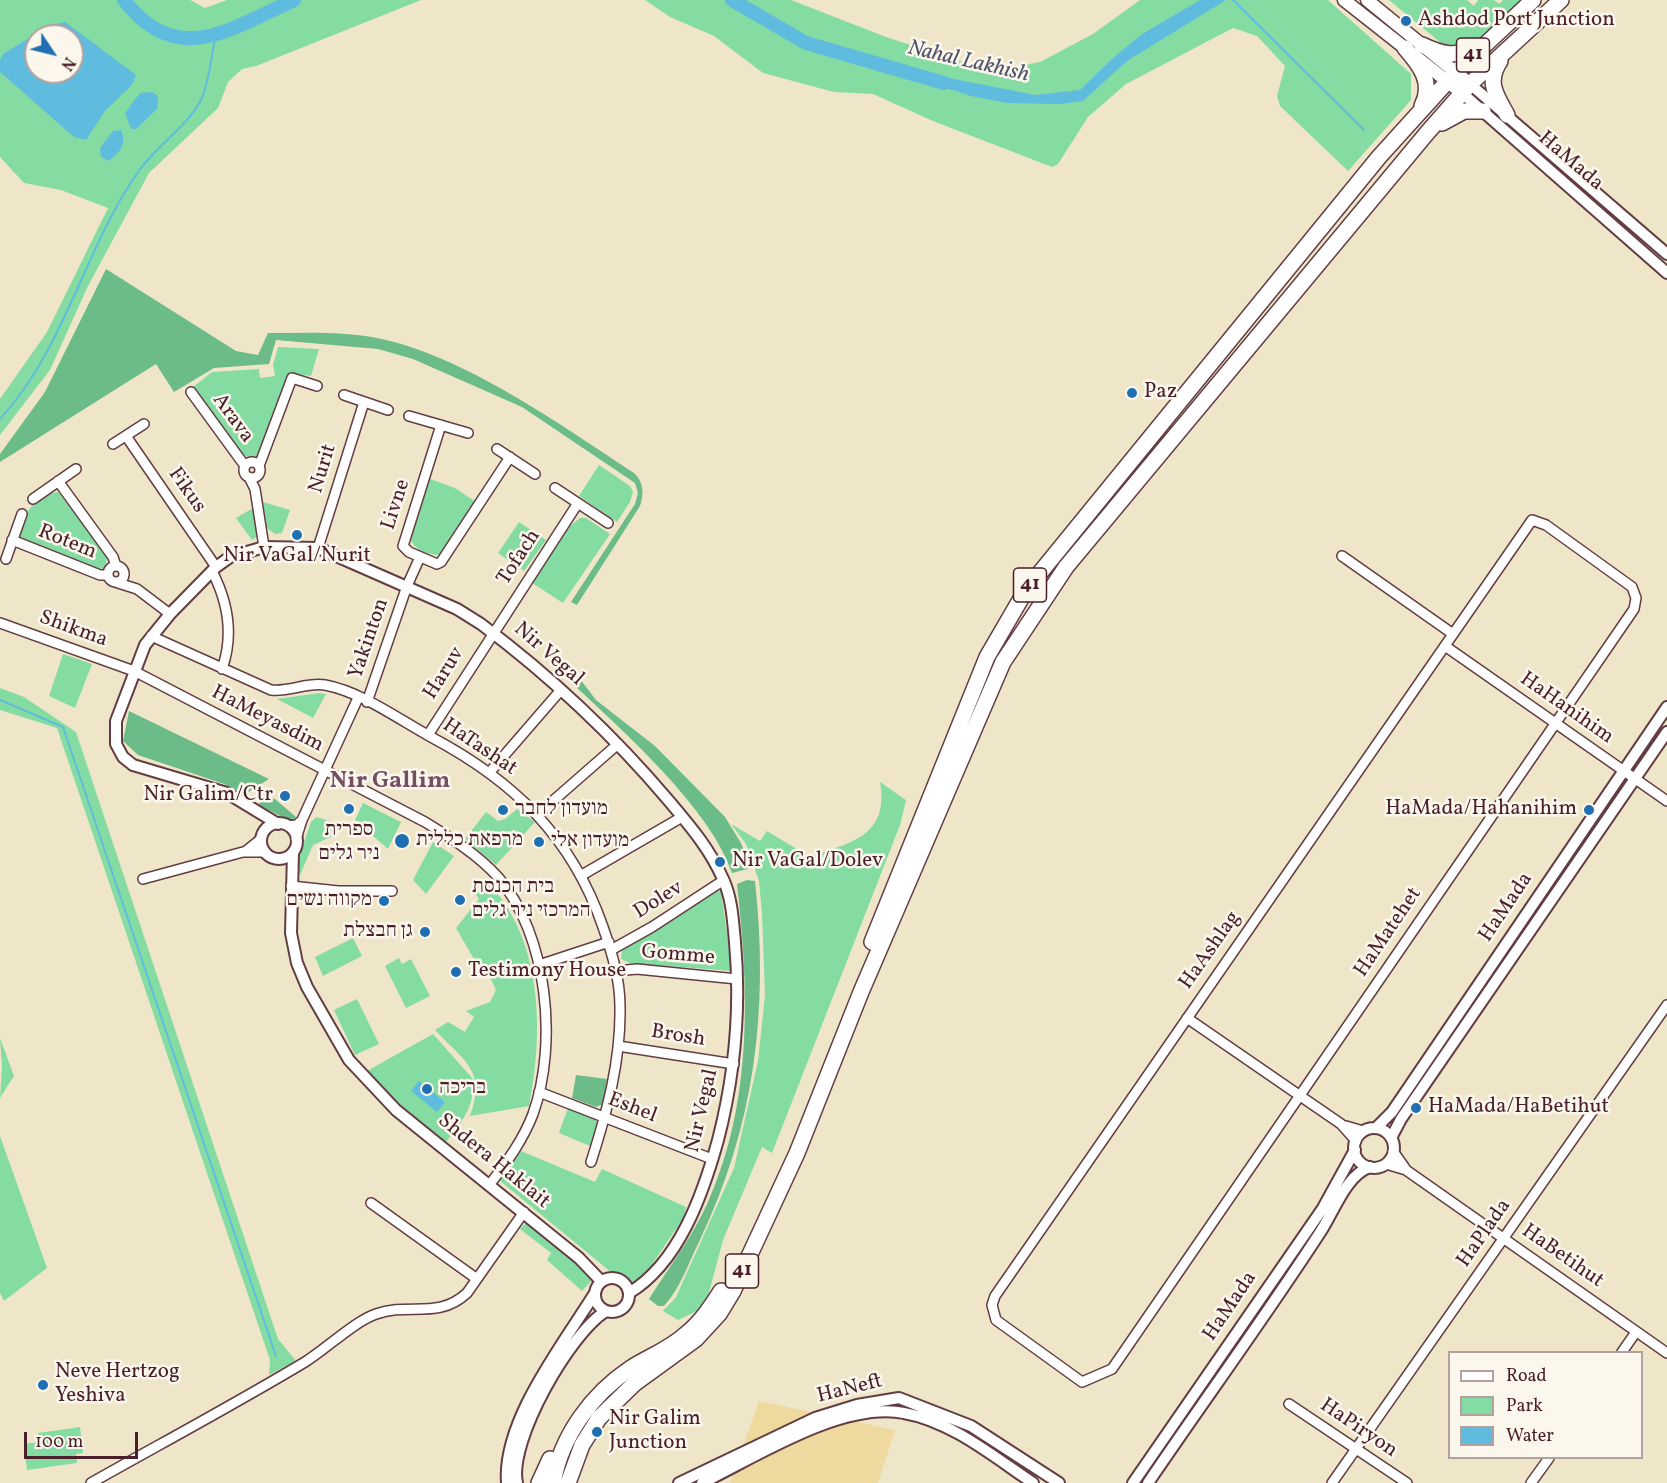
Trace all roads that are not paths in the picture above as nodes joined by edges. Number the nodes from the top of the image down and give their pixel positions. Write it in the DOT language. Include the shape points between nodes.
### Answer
graph roads {
  1 [pos="1344,0"];
  2 [pos="1367,0"];
  3 [pos="1533,0"];
  4 [pos="1561,0"];
  5 [pos="1516,40"];
  6 [pos="1485,44"];
  7 [pos="1422,45"];
  8 [pos="1405,48"];
  9 [pos="1451,77"];
  10 [pos="1466,89"];
  11 [pos="1483,111"];
  12 [pos="1418,114"];
  13 [pos="1507,115"];
  14 [pos="1427,133"];
  15 [pos="1667,255"];
  16 [pos="1667,273"];
  17 [pos="317,386"];
  18 [pos="191,392"];
  19 [pos="344,395"];
  20 [pos="364,402"];
  21 [pos="388,410"];
  22 [pos="409,416"];
  23 [pos="144,424"];
  24 [pos="441,425"];
  25 [pos="468,433"];
  26 [pos="126,436"];
  27 [pos="113,444"];
  28 [pos="497,449"];
  29 [pos="510,457"];
  30 [pos="245,466"];
  31 [pos="76,469"];
  32 [pos="255,473"];
  33 [pos="535,474"];
  34 [pos="58,481"];
  35 [pos="555,488"];
  36 [pos="33,499"];
  37 [pos="578,504"];
  38 [pos="22,514"];
  39 [pos="1532,520"];
  40 [pos="608,524"];
  41 [pos="12,540"];
  42 [pos="264,547"];
  43 [pos="318,548"];
  44 [pos="1342,556"];
  45 [pos="420,557"];
  46 [pos="6,560"];
  47 [pos="120,569"];
  48 [pos="214,569"];
  49 [pos="112,579"];
  50 [pos="407,586"];
  51 [pos="137,590"];
  52 [pos="170,614"];
  53 [pos="0,623"];
  54 [pos="493,633"];
  55 [pos="1453,633"];
  56 [pos="151,636"];
  57 [pos="1445,646"];
  58 [pos="222,669"];
  59 [pos="134,671"];
  60 [pos="560,691"];
  61 [pos="358,698"];
  62 [pos="368,702"];
  63 [pos="1667,707"];
  64 [pos="1555,723"];
  65 [pos="1667,732"];
  66 [pos="428,735"];
  67 [pos="618,744"];
  68 [pos="326,770"];
  69 [pos="1624,772"];
  70 [pos="489,773"];
  71 [pos="1635,780"];
  72 [pos="1667,801"];
  73 [pos="257,811"];
  74 [pos="538,814"];
  75 [pos="682,817"];
  76 [pos="302,820"];
  77 [pos="283,825"];
  78 [pos="263,835"];
  79 [pos="296,839"];
  80 [pos="243,852"];
  81 [pos="265,852"];
  82 [pos="293,852"];
  83 [pos="278,859"];
  84 [pos="582,875"];
  85 [pos="143,879"];
  86 [pos="724,880"];
  87 [pos="291,881"];
  88 [pos="392,891"];
  89 [pos="610,946"];
  90 [pos="539,965"];
  91 [pos="616,971"];
  92 [pos="737,979"];
  93 [pos="1667,1005"];
  94 [pos="1187,1018"];
  95 [pos="618,1047"];
  96 [pos="734,1064"];
  97 [pos="539,1092"];
  98 [pos="1300,1095"];
  99 [pos="605,1117"];
  100 [pos="1341,1124"];
  101 [pos="1376,1128"];
  102 [pos="1363,1131"];
  103 [pos="1391,1138"];
  104 [pos="1355,1146"];
  105 [pos="1394,1151"];
  106 [pos="712,1159"];
  107 [pos="591,1162"];
  108 [pos="1386,1164"];
  109 [pos="1370,1167"];
  110 [pos="1406,1170"];
  111 [pos="490,1184"];
  112 [pos="370,1203"];
  113 [pos="524,1212"];
  114 [pos="1504,1238"];
  115 [pos="477,1279"];
  116 [pos="601,1281"];
  117 [pos="595,1293"];
  118 [pos="629,1293"];
  119 [pos="606,1311"];
  120 [pos="579,1326"];
  121 [pos="1636,1332"];
  122 [pos="1623,1351"];
  123 [pos="1667,1353"];
  124 [pos="1082,1382"];
  125 [pos="1289,1404"];
  126 [pos="582,1416"];
  127 [pos="1355,1448"];
  128 [pos="1548,1459"];
  129 [pos="572,1479"];
  130 [pos="91,1483"];
  131 [pos="507,1483"];
  132 [pos="517,1483"];
  133 [pos="539,1483"];
  134 [pos="553,1483"];
  135 [pos="679,1483"];
  136 [pos="702,1483"];
  137 [pos="1033,1483"];
  138 [pos="1059,1483"];
  139 [pos="1133,1483"];
  140 [pos="1148,1483"];
  141 [pos="1332,1483"];
  142 [pos="1407,1483"];
  143 [pos="1531,1483"];
  1 -- 8 [label="main road"];
  2 -- 7 [label="main road"];
  3 -- 6 [label="highway, 41"];
  4 -- 5 [label="highway, 41"];
  5 -- 10 [label="highway, 41"];
  5 -- 13 [label="highway" via="1498,63 1492,81"];
  6 -- 7 [label="highway" via="1456,55 1440,54"];
  6 -- 9 [label="highway, 41"];
  7 -- 9 [label="main road"];
  8 -- 9 [label="main road"];
  8 -- 12 [label="highway" via="1426,80 1425,101"];
  9 -- 10 [label="main road, HaMada"];
  9 -- 12 [label="highway, 41"];
  10 -- 11 [label="street, HaMada"];
  10 -- 13 [label="street, HaMada"];
  10 -- 14 [label="highway, 41"];
  11 -- 14 [label="highway" via="1452,115"];
  11 -- 16 [label="street, HaMada"];
  12 -- 126 [label="highway, 41" via="1026,590 991,649 969,697 808,1101 723,1288 686,1335 623,1375"];
  13 -- 15 [label="street, HaMada"];
  14 -- 129 [label="highway, 41" via="1066,567 1014,641 942,799 797,1153 733,1291 696,1340 610,1406 582,1445"];
  17 -- 32 [label="street" via="292,378"];
  18 -- 30 [label="street, Arava"];
  19 -- 20 [label="street"];
  20 -- 21 [label="street"];
  20 -- 43 [label="street, Nurit"];
  22 -- 24 [label="street"];
  23 -- 26 [label="street"];
  24 -- 25 [label="street"];
  24 -- 45 [label="street, Livne" via="403,546"];
  26 -- 27 [label="street"];
  26 -- 48 [label="street, Fikus"];
  28 -- 29 [label="street"];
  29 -- 33 [label="street"];
  29 -- 45 [label="street" via="444,559 437,564"];
  30 -- 32 [label="street, Arava" via="245,473"];
  30 -- 32 [label="street" via="252,462"];
  31 -- 34 [label="street"];
  32 -- 42 [label="street, Arava"];
  34 -- 36 [label="street"];
  34 -- 47 [label="street, Rotem"];
  35 -- 37 [label="street"];
  37 -- 40 [label="street"];
  37 -- 54 [label="street, Tofach"];
  38 -- 41 [label="street, Rotem"];
  39 -- 55 [label="street, HaAshlag"];
  39 -- 64 [label="street, HaMatehet" via="1546,525 1632,587 1636,598 1634,609"];
  41 -- 46 [label="street, Rotem"];
  41 -- 49 [label="street, Rotem"];
  42 -- 43 [label="street, Nir Vegal"];
  42 -- 48 [label="street, Nir Vegal" via="230,557"];
  43 -- 50 [label="street, Nir Vegal"];
  44 -- 55 [label="street"];
  45 -- 50 [label="street, Livne"];
  47 -- 49 [label="street" via="122,579"];
  47 -- 49 [label="street" via="109,570"];
  47 -- 51 [label="street, Rotem"];
  48 -- 52 [label="street, Nir Vegal"];
  48 -- 58 [label="street, Fikus" via="227,610 229,640"];
  49 -- 51 [label="street, Rotem"];
  50 -- 54 [label="street, Nir Vegal" via="457,609"];
  50 -- 62 [label="street, Yakinton"];
  51 -- 52 [label="street, Rotem"];
  52 -- 56 [label="street, Nir Vegal"];
  53 -- 59 [label="street, Shikma"];
  54 -- 60 [label="street, Nir Vegal"];
  54 -- 66 [label="street, Haruv"];
  55 -- 57 [label="street, HaAshlag"];
  56 -- 58 [label="street, HaTashat"];
  56 -- 59 [label="street, Nir Vegal"];
  57 -- 64 [label="street, HaHanihim"];
  57 -- 94 [label="street, HaAshlag"];
  58 -- 61 [label="street, HaTashat" via="271,690 324,685"];
  59 -- 68 [label="street, HaMeyasdim"];
  59 -- 73 [label="street, Nir Vegal" via="115,729 116,744 123,757 142,768 227,793"];
  60 -- 67 [label="street, Nir Vegal"];
  60 -- 70 [label="street"];
  61 -- 62 [label="street, HaTashat"];
  61 -- 68 [label="street, Yakinton"];
  62 -- 66 [label="street, HaTashat"];
  63 -- 69 [label="street, HaMada"];
  64 -- 69 [label="street, HaHanihim"];
  64 -- 98 [label="street, HaMatehet"];
  65 -- 71 [label="street, HaMada"];
  66 -- 70 [label="street, HaTashat"];
  67 -- 74 [label="street"];
  67 -- 75 [label="street, Nir Vegal"];
  68 -- 76 [label="street, Yakinton"];
  68 -- 90 [label="street, HaMeyasdim" via="440,831 486,864 518,908"];
  69 -- 71 [label="street, HaHanihim"];
  69 -- 101 [label="street, HaMada" via="1392,1112"];
  70 -- 74 [label="street, HaTashat"];
  71 -- 72 [label="street, HaHanihim"];
  71 -- 103 [label="street, HaMada"];
  73 -- 77 [label="street, Nir Vegal"];
  73 -- 78 [label="street" via="262,817"];
  74 -- 84 [label="street, HaTashat"];
  75 -- 84 [label="street"];
  75 -- 86 [label="street, Nir Vegal" via="708,849"];
  76 -- 77 [label="street" via="297,825"];
  76 -- 79 [label="street, Yakinton"];
  77 -- 78 [label="street"];
  77 -- 79 [label="street"];
  78 -- 80 [label="street"];
  78 -- 81 [label="street"];
  79 -- 82 [label="street"];
  80 -- 81 [label="street"];
  80 -- 85 [label="street"];
  81 -- 83 [label="street"];
  82 -- 83 [label="street"];
  82 -- 87 [label="street, Shdera Haklait"];
  83 -- 87 [label="street" via="286,864"];
  84 -- 89 [label="street, HaTashat"];
  86 -- 89 [label="street, Dolev" via="652,927"];
  86 -- 92 [label="street, Nir Vegal" via="734,929"];
  87 -- 88 [label="street" via="328,890"];
  87 -- 111 [label="street, Shdera Haklait" via="291,933 297,963 349,1060 396,1110"];
  89 -- 90 [label="street, Dolev"];
  89 -- 91 [label="street, HaTashat"];
  90 -- 97 [label="street, HaMeyasdim" via="546,1022"];
  91 -- 92 [label="street, Gomme" via="636,969"];
  91 -- 95 [label="street, HaTashat"];
  92 -- 96 [label="street, Nir Vegal"];
  93 -- 114 [label="street, HaPlada"];
  94 -- 98 [label="street"];
  94 -- 124 [label="street, HaAshlag" via="992,1305 996,1320"];
  95 -- 96 [label="street, Brosh"];
  95 -- 99 [label="street, HaTashat"];
  96 -- 106 [label="street, Nir Vegal"];
  97 -- 99 [label="street, Eshel"];
  97 -- 111 [label="street, HaMeyasdim" via="527,1127"];
  98 -- 100 [label="street"];
  98 -- 124 [label="street, HaMatehet" via="1112,1369"];
  99 -- 106 [label="street, Eshel"];
  99 -- 107 [label="street, HaTashat"];
  100 -- 102 [label="street"];
  100 -- 104 [label="street"];
  101 -- 102 [label="street"];
  101 -- 103 [label="street"];
  102 -- 104 [label="street"];
  103 -- 105 [label="street"];
  104 -- 109 [label="street" via="1360,1161"];
  104 -- 139 [label="street, HaMada" via="1318,1215"];
  105 -- 108 [label="street"];
  105 -- 110 [label="street, HaBetihut"];
  106 -- 118 [label="street, Nir Vegal" via="705,1187 683,1230 651,1277"];
  108 -- 109 [label="street"];
  108 -- 110 [label="street, HaBetihut"];
  109 -- 140 [label="street, HaMada" via="1351,1182"];
  110 -- 114 [label="street, HaBetihut"];
  111 -- 113 [label="street, Shdera Haklait"];
  112 -- 115 [label="street"];
  113 -- 115 [label="street"];
  113 -- 116 [label="street, Shdera Haklait"];
  114 -- 121 [label="street, HaBetihut"];
  114 -- 127 [label="street, HaPlada"];
  115 -- 130 [label="street" via="450,1306 387,1311 368,1317 304,1362"];
  116 -- 117 [label="street"];
  116 -- 118 [label="street" via="616,1278 625,1283"];
  117 -- 119 [label="street" via="597,1304"];
  117 -- 120 [label="street"];
  118 -- 119 [label="street" via="622,1308"];
  119 -- 120 [label="street"];
  120 -- 131 [label="street" via="522,1416 510,1455"];
  120 -- 132 [label="street" via="528,1425 519,1455"];
  121 -- 122 [label="street"];
  121 -- 123 [label="street, HaBetihut"];
  125 -- 127 [label="street, HaPiryon"];
  126 -- 133 [label="highway" via="553,1448"];
  126 -- 134 [label="highway, 41" via="564,1446"];
  127 -- 141 [label="street, HaPlada"];
  127 -- 142 [label="street, HaPiryon"];
  128 -- 143 [label="street"];
  135 -- 138 [label="street, HaNeft" via="815,1418 899,1398 971,1426"];
  136 -- 137 [label="street, HaNeft" via="819,1426 889,1411 943,1427"];
}
